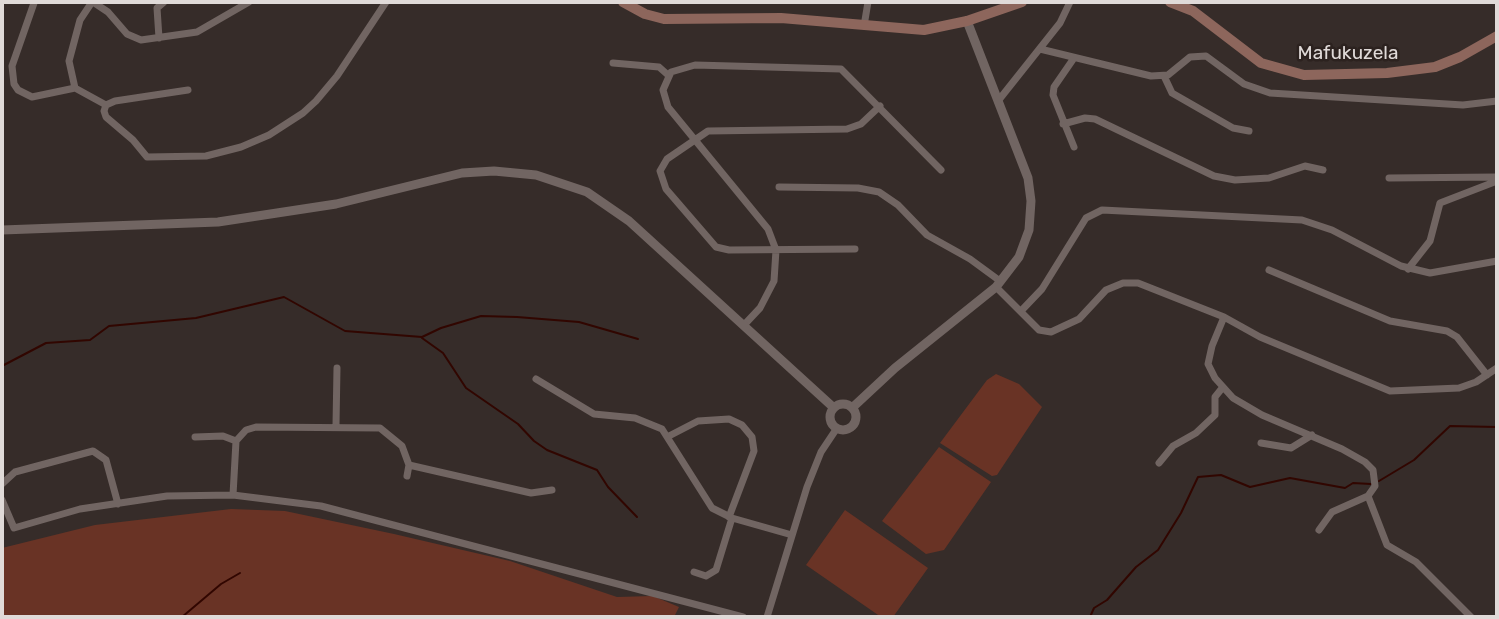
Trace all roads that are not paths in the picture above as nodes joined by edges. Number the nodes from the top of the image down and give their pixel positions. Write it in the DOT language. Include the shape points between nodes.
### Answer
graph roads {
  1 [pos="93,2"];
  2 [pos="164,2"];
  3 [pos="248,2"];
  4 [pos="386,2"];
  5 [pos="623,2"];
  6 [pos="868,2"];
  7 [pos="1022,2"];
  8 [pos="1070,2"];
  9 [pos="1170,2"];
  10 [pos="33,3"];
  11 [pos="967,21"];
  12 [pos="864,26"];
  13 [pos="1497,36"];
  14 [pos="159,38"];
  15 [pos="1040,49"];
  16 [pos="1074,58"];
  17 [pos="613,63"];
  18 [pos="668,75"];
  19 [pos="1164,76"];
  20 [pos="75,88"];
  21 [pos="188,90"];
  22 [pos="998,101"];
  23 [pos="1497,101"];
  24 [pos="106,105"];
  25 [pos="880,106"];
  26 [pos="1063,124"];
  27 [pos="1249,131"];
  28 [pos="694,138"];
  29 [pos="1073,147"];
  30 [pos="941,170"];
  31 [pos="1323,170"];
  32 [pos="1389,178"];
  33 [pos="1497,179"];
  34 [pos="779,187"];
  35 [pos="2,230"];
  36 [pos="855,249"];
  37 [pos="776,250"];
  38 [pos="1497,261"];
  39 [pos="1408,269"];
  40 [pos="1269,270"];
  41 [pos="998,284"];
  42 [pos="1021,311"];
  43 [pos="1224,317"];
  44 [pos="744,325"];
  45 [pos="337,368"];
  46 [pos="1497,368"];
  47 [pos="1487,375"];
  48 [pos="536,379"];
  49 [pos="1223,387"];
  50 [pos="834,408"];
  51 [pos="852,408"];
  52 [pos="337,425"];
  53 [pos="837,428"];
  54 [pos="1312,435"];
  55 [pos="195,436"];
  56 [pos="669,436"];
  57 [pos="236,441"];
  58 [pos="1261,443"];
  59 [pos="1159,463"];
  60 [pos="409,465"];
  61 [pos="407,476"];
  62 [pos="2,484"];
  63 [pos="552,490"];
  64 [pos="233,495"];
  65 [pos="1368,496"];
  66 [pos="2,500"];
  67 [pos="118,503"];
  68 [pos="731,518"];
  69 [pos="1319,530"];
  70 [pos="792,535"];
  71 [pos="694,572"];
  72 [pos="743,617"];
  73 [pos="767,617"];
  74 [pos="1471,617"];
  1 -- 14 [label="street" via="134,39"];
  1 -- 20 [label="street" via="79,20 69,61"];
  2 -- 14 [label="street" via="157,8"];
  3 -- 14 [label="street" via="197,32"];
  4 -- 24 [label="street" via="338,76 316,101 269,135 241,147 206,156 147,157 106,117"];
  5 -- 12 [label="main road" via="664,19 781,18"];
  6 -- 12 [label="street"];
  7 -- 11 [label="main road"];
  8 -- 15 [label="street"];
  9 -- 13 [label="main road, Mafukuzela" via="1201,16 1261,63 1304,75 1387,73 1435,66"];
  10 -- 20 [label="street" via="12,66 14,84 32,97"];
  11 -- 12 [label="main road" via="924,30"];
  11 -- 22 [label="street"];
  15 -- 16 [label="street"];
  15 -- 22 [label="street"];
  16 -- 19 [label="street"];
  16 -- 26 [label="street" via="1054,87"];
  17 -- 18 [label="street" via="659,67"];
  18 -- 25 [label="street" via="695,65 834,67 849,74"];
  18 -- 28 [label="street" via="663,96"];
  19 -- 23 [label="street" via="1198,55 1256,91 1436,104"];
  19 -- 27 [label="street" via="1172,93 1233,128"];
  20 -- 24 [label="street"];
  21 -- 24 [label="street"];
  22 -- 41 [label="street" via="1028,178 1031,201 1025,243"];
  25 -- 28 [label="street" via="861,124 847,129 708,131"];
  25 -- 30 [label="street"];
  26 -- 29 [label="street"];
  26 -- 31 [label="street" via="1095,119 1214,176 1235,180 1269,178 1305,166"];
  28 -- 37 [label="street" via="768,229"];
  28 -- 37 [label="street" via="664,163 660,177 666,188 716,247"];
  32 -- 33 [label="street"];
  33 -- 39 [label="street" via="1440,203 1430,241"];
  34 -- 41 [label="street" via="879,191 926,235 970,259"];
  35 -- 44 [label="street" via="218,222 323,207 462,173 516,172 564,183 612,208"];
  36 -- 37 [label="street"];
  37 -- 44 [label="street" via="777,268 770,291"];
  38 -- 39 [label="street" via="1438,273"];
  39 -- 42 [label="street" via="1302,220 1102,211 1086,218 1042,289"];
  40 -- 47 [label="street" via="1390,321 1447,331"];
  41 -- 42 [label="street"];
  41 -- 51 [label="street"];
  42 -- 43 [label="street" via="1039,330 1051,332 1079,319 1106,290 1130,282"];
  43 -- 47 [label="street" via="1260,337 1390,391 1459,388"];
  43 -- 49 [label="street" via="1208,357 1210,372"];
  44 -- 50 [label="street"];
  45 -- 52 [label="street"];
  46 -- 47 [label="street"];
  48 -- 56 [label="street" via="594,414 635,418"];
  49 -- 54 [label="street" via="1250,409"];
  49 -- 59 [label="street" via="1216,397 1215,415 1175,444"];
  50 -- 51 [label="street" via="845,404"];
  50 -- 53 [label="street" via="831,421"];
  51 -- 53 [label="street" via="856,414 853,425"];
  52 -- 57 [label="street" via="256,427"];
  52 -- 60 [label="street" via="388,431 402,446"];
  53 -- 70 [label="street" via="821,452"];
  54 -- 58 [label="street" via="1291,448"];
  54 -- 65 [label="street" via="1373,470 1376,481"];
  55 -- 57 [label="street"];
  56 -- 68 [label="street" via="707,503"];
  56 -- 68 [label="street" via="698,421 729,419 752,437 754,450"];
  57 -- 64 [label="street"];
  60 -- 61 [label="street"];
  60 -- 63 [label="street" via="531,493"];
  62 -- 67 [label="street" via="15,472 93,451 106,460"];
  64 -- 67 [label="street" via="167,496"];
  64 -- 72 [label="street" via="321,506"];
  65 -- 69 [label="street" via="1332,512"];
  65 -- 74 [label="street" via="1387,545 1416,562"];
  66 -- 67 [label="street" via="13,528 64,512"];
  68 -- 70 [label="street"];
  68 -- 71 [label="street" via="716,570 706,576"];
  70 -- 73 [label="street"];
}
